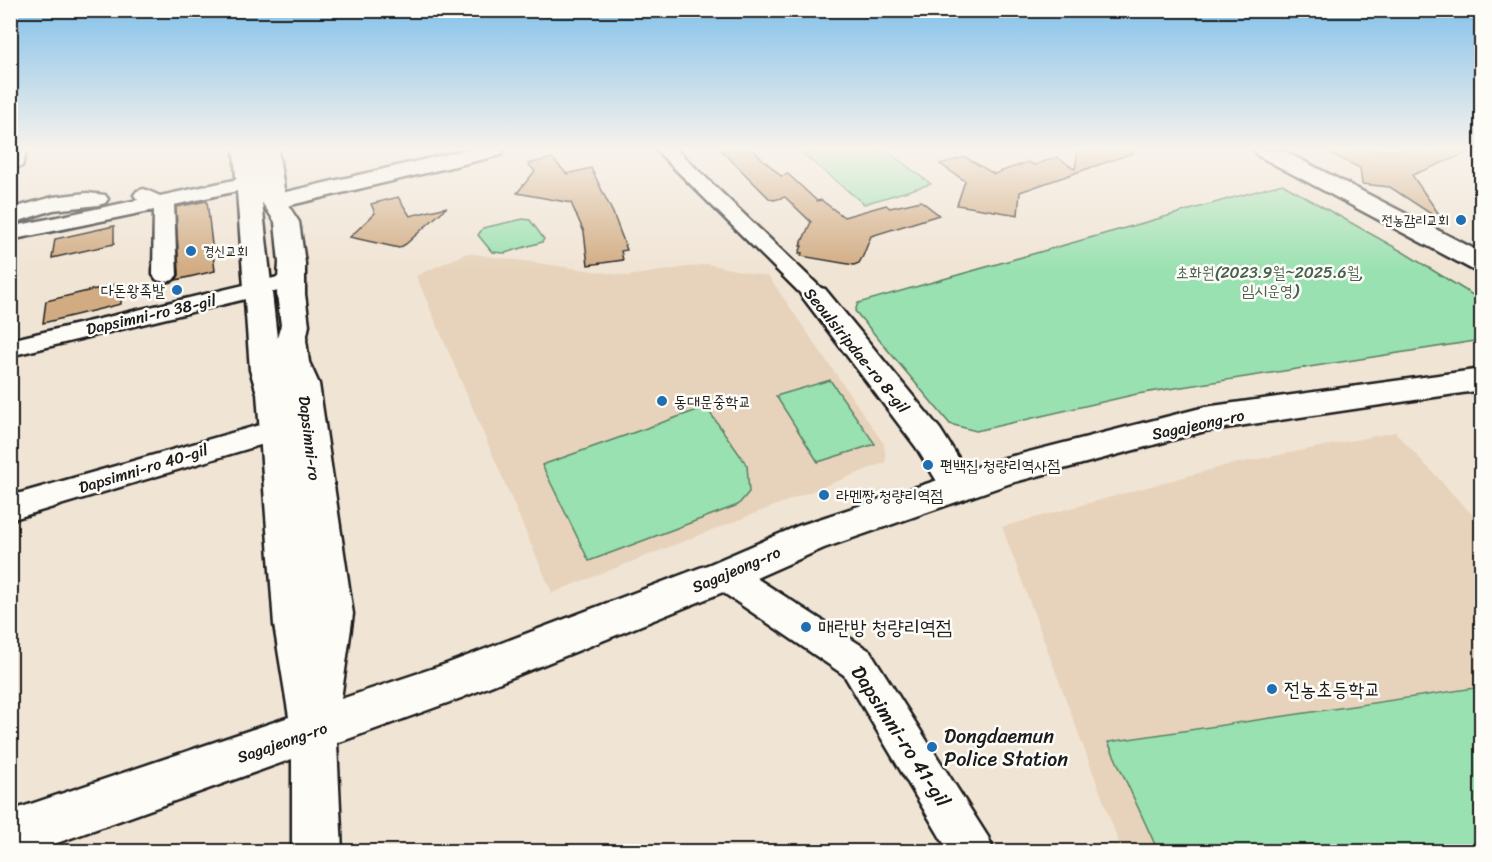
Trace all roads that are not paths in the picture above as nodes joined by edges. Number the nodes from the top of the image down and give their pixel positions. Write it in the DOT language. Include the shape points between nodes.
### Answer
graph roads {
  1 [pos="271,190"];
  2 [pos="707,190"];
  3 [pos="1342,190"];
  4 [pos="261,192"];
  5 [pos="156,202"];
  6 [pos="16,208"];
  7 [pos="10,234"];
  8 [pos="1482,264"];
  9 [pos="165,276"];
  10 [pos="291,281"];
  11 [pos="258,289"];
  12 [pos="815,295"];
  13 [pos="10,348"];
  14 [pos="1482,379"];
  15 [pos="277,430"];
  16 [pos="958,486"];
  17 [pos="10,508"];
  18 [pos="724,575"];
  19 [pos="314,731"];
  20 [pos="10,835"];
  21 [pos="317,852"];
  22 [pos="973,852"];
  1 -- 4 [label="main road"];
  2 -- 12 [label="street, Seoulsiripdae-ro 8-gil"];
  3 -- 8 [label="main road"];
  4 -- 5 [label="street"];
  4 -- 10 [label="main road, Dapsimni-ro" via="287,222"];
  4 -- 11 [label="main road, Dapsimni-ro"];
  5 -- 6 [label="street" via="145,195"];
  5 -- 7 [label="street"];
  5 -- 9 [label="street" via="164,206"];
  10 -- 11 [label="street, Dapsimni-ro 38-gil"];
  10 -- 19 [label="main road, Dapsimni-ro" via="295,325 291,340 303,384 333,614"];
  11 -- 13 [label="street, Dapsimni-ro 38-gil"];
  11 -- 15 [label="main road, Dapsimni-ro" via="265,370 273,393"];
  12 -- 16 [label="main road, Seoulsiripdae-ro 8-gil" via="927,438"];
  14 -- 16 [label="main road, Sagajeong-ro" via="1205,419"];
  15 -- 17 [label="street, Dapsimni-ro 40-gil"];
  15 -- 19 [label="main road, Dapsimni-ro" via="294,625"];
  16 -- 18 [label="main road, Sagajeong-ro" via="810,537"];
  18 -- 19 [label="main road, Sagajeong-ro" via="446,684"];
  18 -- 22 [label="street, Dapsimni-ro 41-gil" via="857,663"];
  19 -- 20 [label="main road, Sagajeong-ro"];
  19 -- 21 [label="main road, Dapsimni-ro"];
}
